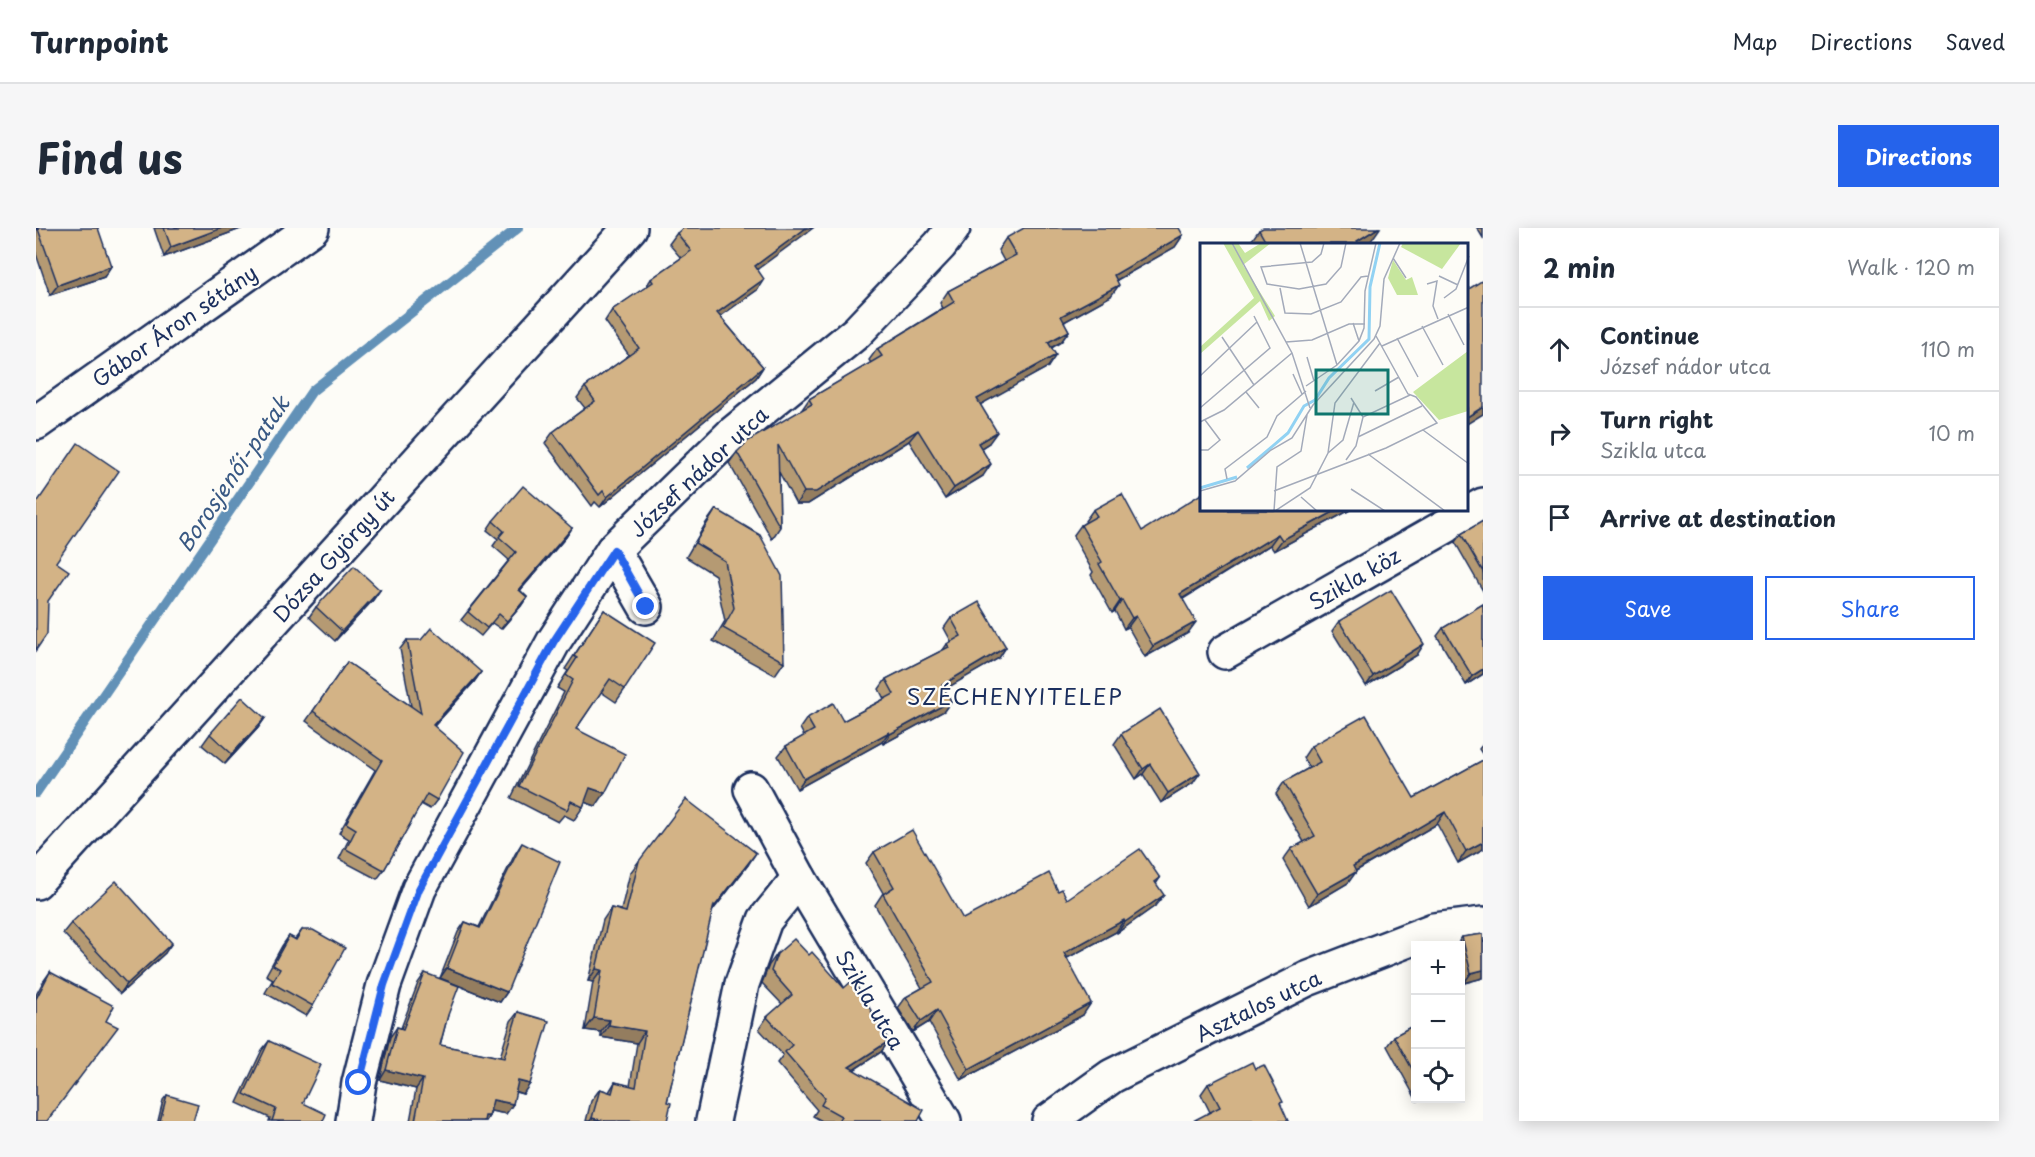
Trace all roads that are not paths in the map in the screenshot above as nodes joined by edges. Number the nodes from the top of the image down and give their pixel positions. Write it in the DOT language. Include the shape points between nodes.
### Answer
graph roads {
  1 [pos="312,228"];
  2 [pos="630,228"];
  3 [pos="952,228"];
  4 [pos="36,423"];
  5 [pos="1483,504"];
  6 [pos="614,550"];
  7 [pos="646,607"];
  8 [pos="1225,652"];
  9 [pos="751,789"];
  10 [pos="799,878"];
  11 [pos="36,882"];
  12 [pos="1483,924"];
  13 [pos="353,1121"];
  14 [pos="713,1121"];
  15 [pos="944,1121"];
  16 [pos="1049,1121"];
  1 -- 4 [label="street, Gábor Áron sétány"];
  2 -- 11 [label="street, Dózsa György út"];
  3 -- 6 [label="street, József nádor utca" via="857,332 731,435"];
  5 -- 8 [label="street, Szikla köz"];
  6 -- 7 [label="street"];
  6 -- 13 [label="street, József nádor utca" via="554,641 419,889 384,985"];
  9 -- 10 [label="street, Szikla utca"];
  10 -- 14 [label="street" via="765,920 742,984"];
  10 -- 15 [label="street, Szikla utca"];
  12 -- 16 [label="street, Asztalos utca" via="1434,930 1307,979 1112,1076"];
}
